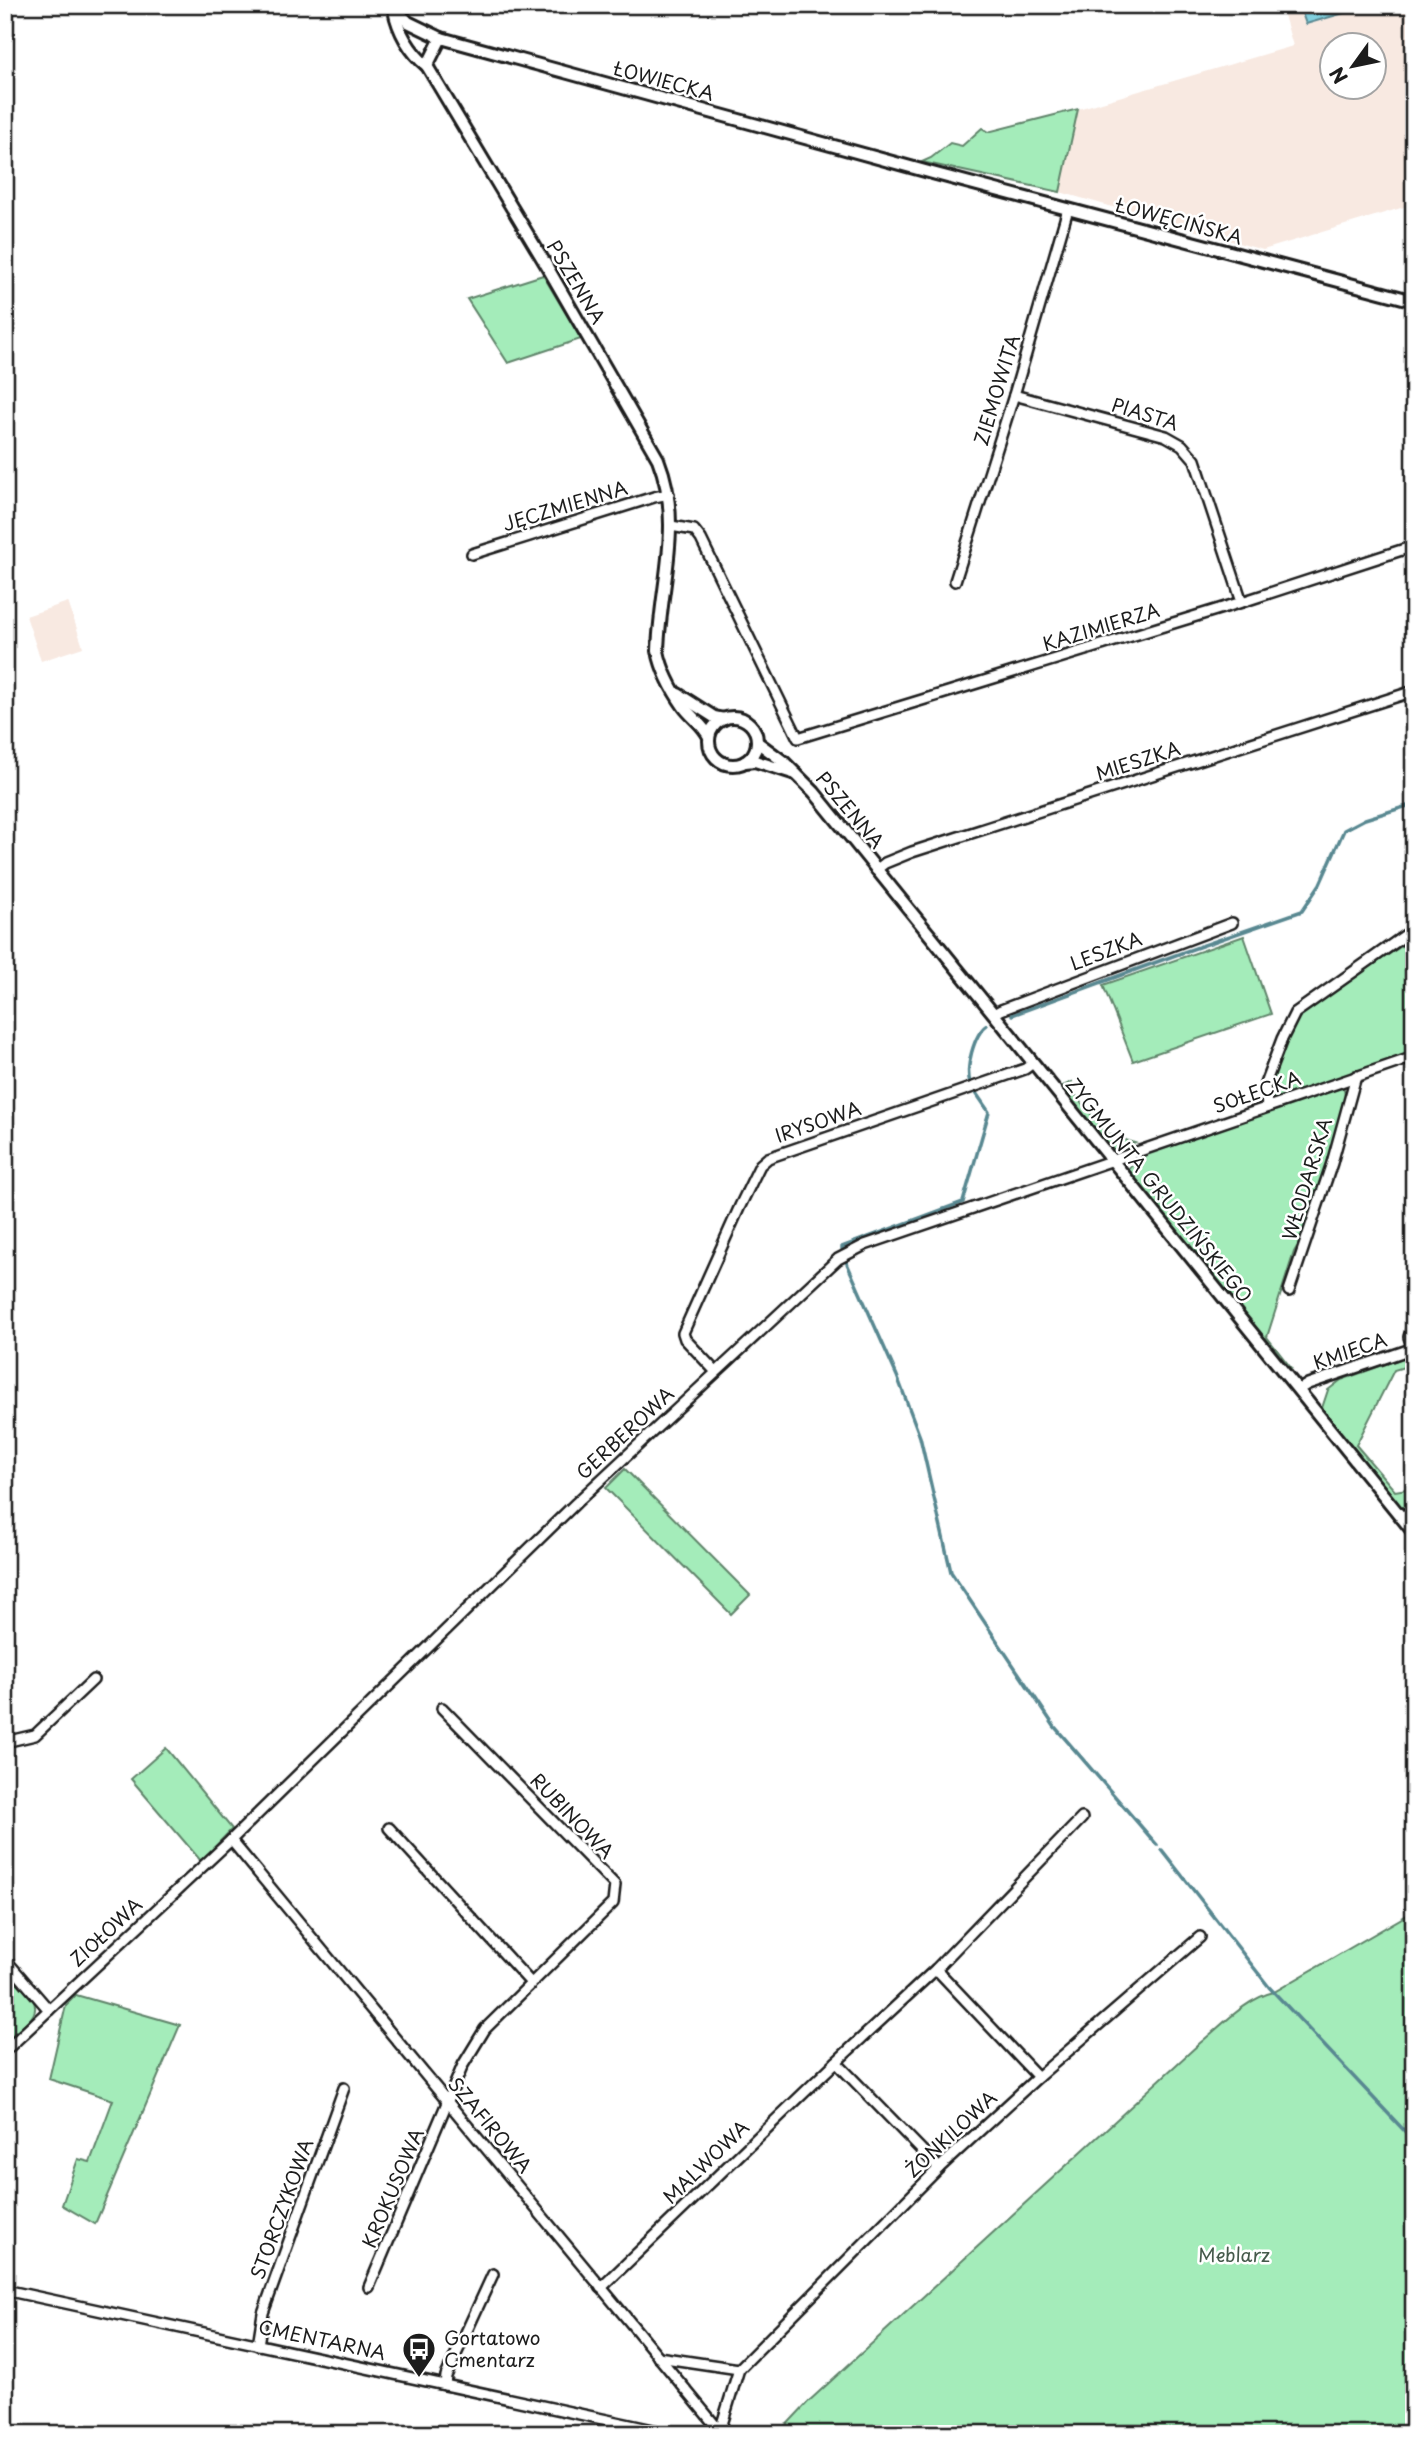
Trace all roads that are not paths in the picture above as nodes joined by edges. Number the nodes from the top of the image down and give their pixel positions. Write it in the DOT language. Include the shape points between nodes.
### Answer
graph roads {
  1 [pos="393,7"];
  2 [pos="426,33"];
  3 [pos="441,38"];
  4 [pos="417,57"];
  5 [pos="427,66"];
  6 [pos="936,174"];
  7 [pos="1068,209"];
  8 [pos="1414,301"];
  9 [pos="1014,395"];
  10 [pos="669,494"];
  11 [pos="671,526"];
  12 [pos="1414,546"];
  13 [pos="471,554"];
  14 [pos="955,581"];
  15 [pos="1242,602"];
  16 [pos="1414,691"];
  17 [pos="676,693"];
  18 [pos="724,719"];
  19 [pos="709,737"];
  20 [pos="757,742"];
  21 [pos="745,762"];
  22 [pos="796,774"];
  23 [pos="876,870"];
  24 [pos="1231,923"];
  25 [pos="1414,929"];
  26 [pos="994,1014"];
  27 [pos="1414,1057"];
  28 [pos="1033,1063"];
  29 [pos="1356,1076"];
  30 [pos="1267,1107"];
  31 [pos="1112,1160"];
  32 [pos="1289,1291"];
  33 [pos="1414,1322"];
  34 [pos="1414,1348"];
  35 [pos="716,1372"];
  36 [pos="1298,1390"];
  37 [pos="1414,1509"];
  38 [pos="1401,1518"];
  39 [pos="1414,1533"];
  40 [pos="93,1680"];
  41 [pos="442,1709"];
  42 [pos="5,1742"];
  43 [pos="1082,1818"];
  44 [pos="388,1828"];
  45 [pos="231,1840"];
  46 [pos="1200,1937"];
  47 [pos="5,1959"];
  48 [pos="936,1969"];
  49 [pos="531,1983"];
  50 [pos="49,2010"];
  51 [pos="5,2051"];
  52 [pos="836,2062"];
  53 [pos="1038,2077"];
  54 [pos="344,2088"];
  55 [pos="449,2102"];
  56 [pos="939,2168"];
  57 [pos="493,2274"];
  58 [pos="369,2287"];
  59 [pos="601,2288"];
  60 [pos="5,2290"];
  61 [pos="258,2345"];
  62 [pos="658,2357"];
  63 [pos="739,2369"];
  64 [pos="445,2385"];
  65 [pos="720,2432"];
  66 [pos="672,2434"];
  1 -- 2 [label="street, ŁOWIECKA"];
  1 -- 4 [label="street, PSZENNA" via="396,23"];
  2 -- 3 [label="street, ŁOWIECKA"];
  2 -- 4 [label="street"];
  3 -- 5 [label="street"];
  3 -- 6 [label="street, ŁOWIECKA"];
  4 -- 5 [label="street, PSZENNA"];
  5 -- 10 [label="street, PSZENNA" via="646,435"];
  6 -- 7 [label="street, ŁOWĘCIŃSKA"];
  7 -- 8 [label="street, ŁOWĘCIŃSKA"];
  7 -- 9 [label="street, ZIEMOWITA"];
  9 -- 14 [label="street, ZIEMOWITA"];
  9 -- 15 [label="street, PIASTA" via="1182,444 1195,460"];
  10 -- 11 [label="street, PSZENNA"];
  10 -- 13 [label="street, JĘCZMIENNA"];
  11 -- 15 [label="street, KAZIMIERZA" via="694,530 701,539 798,738"];
  11 -- 17 [label="street, PSZENNA" via="658,651"];
  12 -- 15 [label="street, KAZIMIERZA"];
  16 -- 23 [label="street, MIESZKA" via="912,852"];
  17 -- 18 [label="street, PSZENNA"];
  17 -- 19 [label="street, PSZENNA"];
  18 -- 19 [label="street"];
  18 -- 20 [label="street, PSZENNA" via="747,721"];
  19 -- 21 [label="street, PSZENNA" via="719,761"];
  20 -- 21 [label="street" via="754,754"];
  20 -- 22 [label="street, PSZENNA"];
  21 -- 22 [label="street, PSZENNA"];
  22 -- 23 [label="street, PSZENNA"];
  23 -- 26 [label="street, ZYGMUNTA GRUDZIŃSKIEGO"];
  24 -- 26 [label="street, LESZKA"];
  25 -- 30 [label="street" via="1295,1013 1265,1084"];
  26 -- 28 [label="street, ZYGMUNTA GRUDZIŃSKIEGO"];
  27 -- 29 [label="street, SOŁECKA"];
  28 -- 31 [label="street, ZYGMUNTA GRUDZIŃSKIEGO"];
  28 -- 35 [label="street, IRYSOWA" via="768,1158 740,1206 683,1333"];
  29 -- 30 [label="street, SOŁECKA"];
  29 -- 32 [label="street, WŁODARSKA"];
  30 -- 31 [label="street, SOŁECKA"];
  31 -- 35 [label="street, GERBEROWA" via="850,1251"];
  31 -- 36 [label="street, ZYGMUNTA GRUDZIŃSKIEGO"];
  33 -- 34 [label="street" via="1409,1338"];
  34 -- 36 [label="street, KMIECA"];
  35 -- 45 [label="street, GERBEROWA"];
  36 -- 38 [label="street, ZYGMUNTA GRUDZIŃSKIEGO"];
  37 -- 38 [label="street"];
  38 -- 39 [label="street, ZYGMUNTA GRUDZIŃSKIEGO"];
  40 -- 42 [label="street" via="35,1735"];
  41 -- 49 [label="street, RUBINOWA" via="615,1885 613,1903"];
  43 -- 48 [label="street, MALWOWA"];
  44 -- 49 [label="street"];
  45 -- 50 [label="street, ZIOŁOWA"];
  45 -- 55 [label="street, SZAFIROWA"];
  46 -- 53 [label="street, ŻONKILOWA"];
  47 -- 50 [label="street"];
  48 -- 52 [label="street, MALWOWA"];
  48 -- 53 [label="street"];
  49 -- 55 [label="street, RUBINOWA" via="485,2029 463,2065"];
  50 -- 51 [label="street, ZIOŁOWA"];
  52 -- 56 [label="street"];
  52 -- 59 [label="street, MALWOWA"];
  53 -- 56 [label="street, ŻONKILOWA"];
  54 -- 61 [label="street, STORCZYKOWA" via="263,2313"];
  55 -- 58 [label="street, KROKUSOWA"];
  55 -- 59 [label="street, SZAFIROWA"];
  56 -- 63 [label="street, ŻONKILOWA"];
  57 -- 64 [label="street"];
  59 -- 62 [label="street, SZAFIROWA"];
  60 -- 61 [label="street, CMENTARNA"];
  61 -- 64 [label="street, CMENTARNA"];
  62 -- 63 [label="street"];
  62 -- 65 [label="street, SZAFIROWA"];
  63 -- 65 [label="street, ŻONKILOWA"];
  64 -- 66 [label="street, CMENTARNA"];
}
